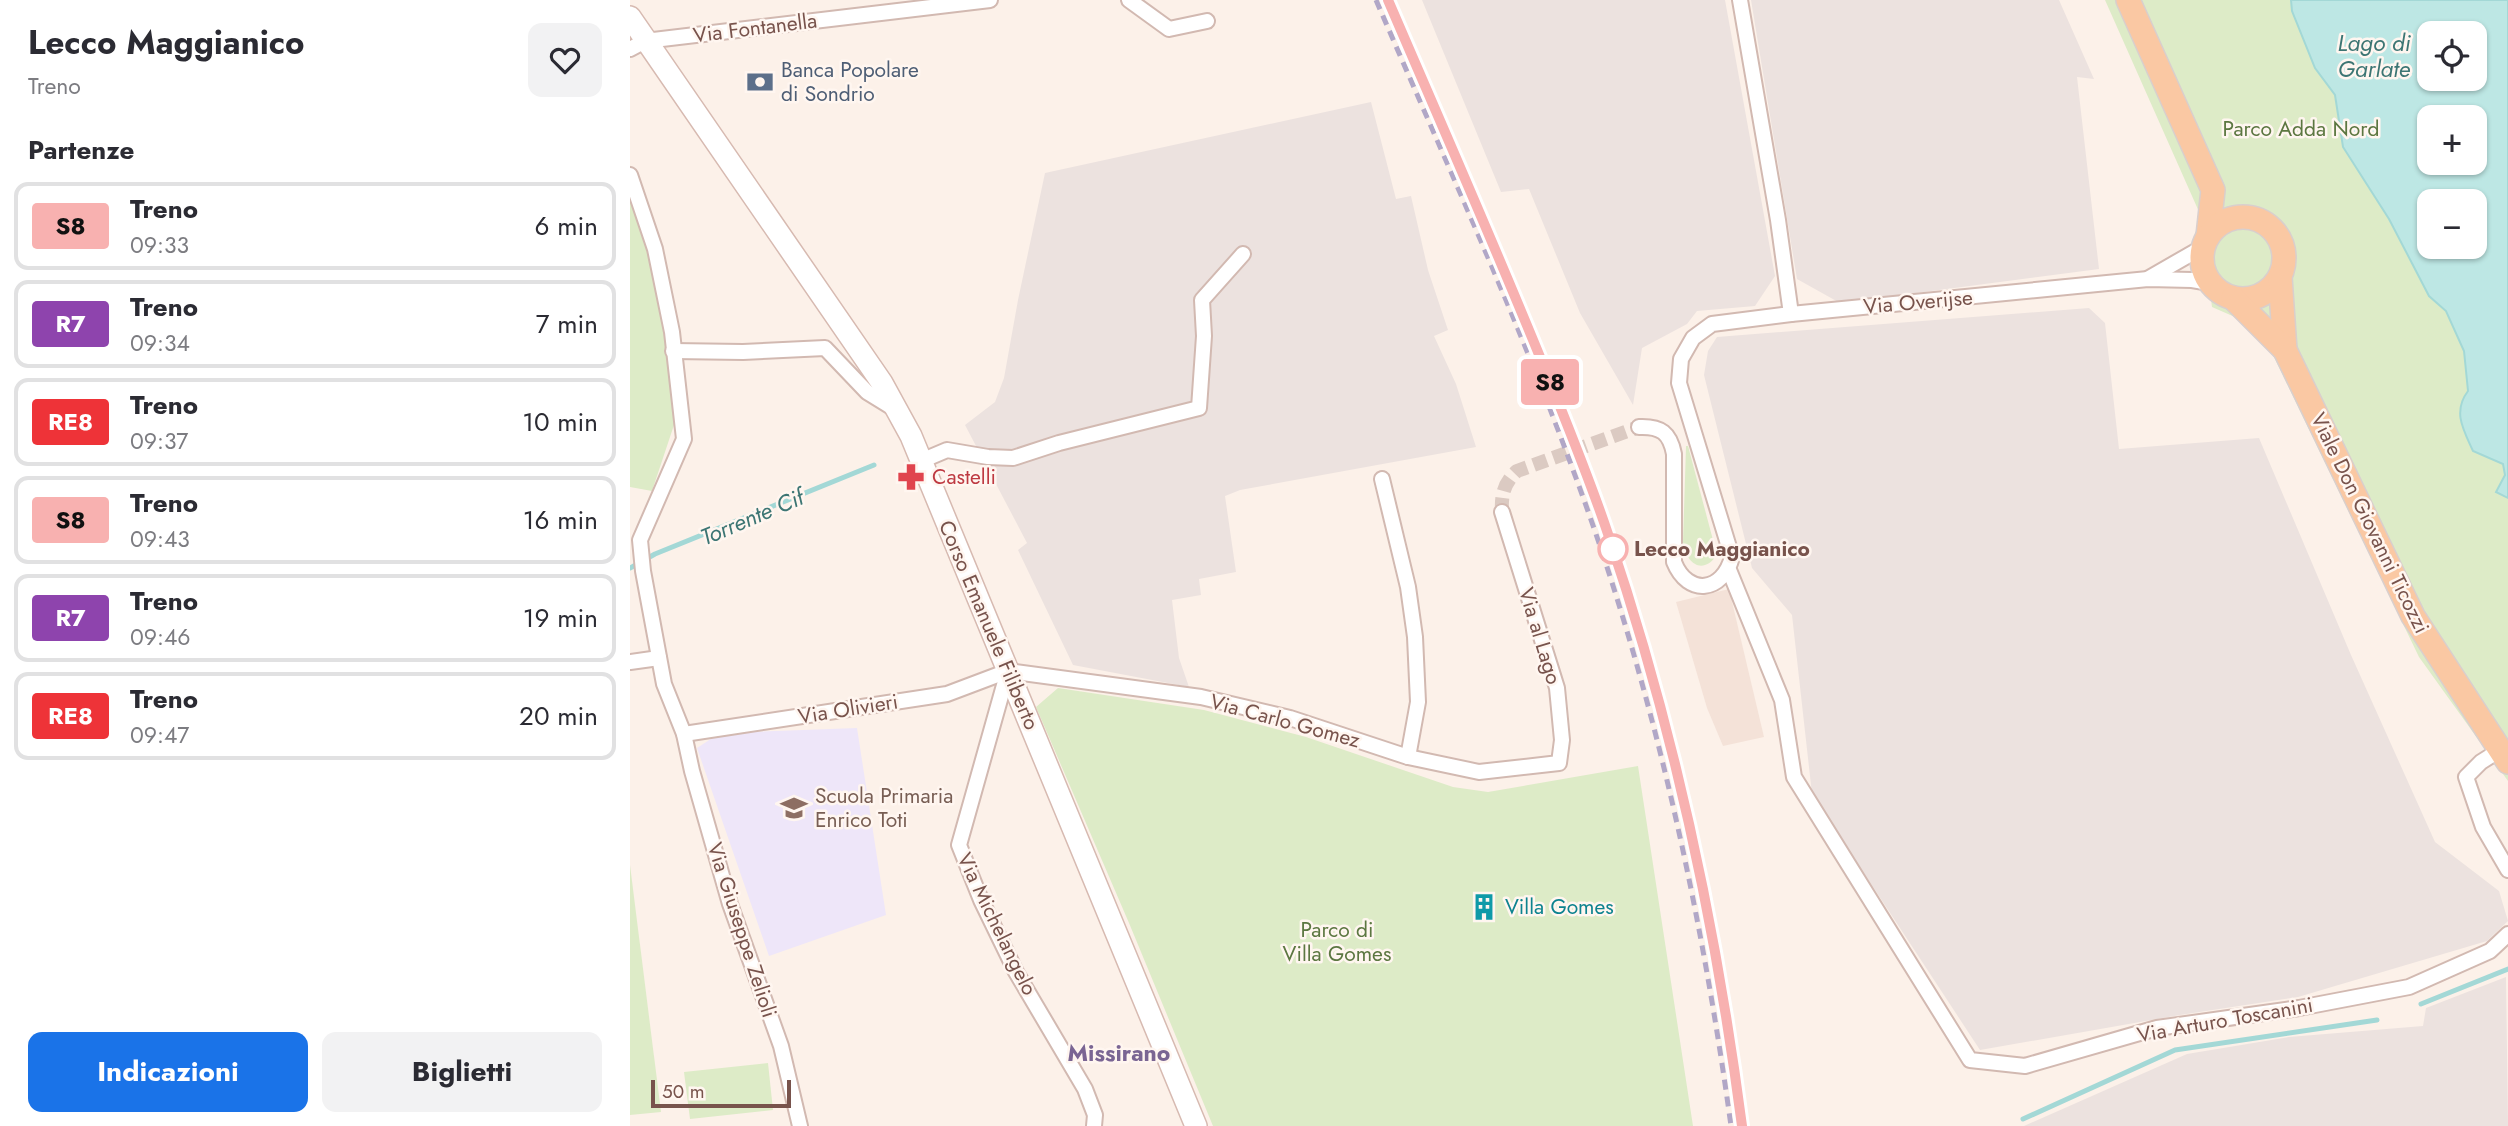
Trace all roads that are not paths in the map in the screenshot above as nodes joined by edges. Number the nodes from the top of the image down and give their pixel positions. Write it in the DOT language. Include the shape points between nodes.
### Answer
graph roads {
  1 [pos="990,0"];
  2 [pos="1129,0"];
  3 [pos="1740,0"];
  4 [pos="2127,0"];
  5 [pos="630,17"];
  6 [pos="1207,20"];
  7 [pos="637,45"];
  8 [pos="630,176"];
  9 [pos="2213,190"];
  10 [pos="637,217"];
  11 [pos="2254,219"];
  12 [pos="2206,242"];
  13 [pos="1243,254"];
  14 [pos="2280,276"];
  15 [pos="2148,279"];
  16 [pos="2210,283"];
  17 [pos="2232,298"];
  18 [pos="1791,314"];
  19 [pos="2285,350"];
  20 [pos="673,351"];
  21 [pos="898,410"];
  22 [pos="1639,427"];
  23 [pos="921,461"];
  24 [pos="1382,479"];
  25 [pos="1502,512"];
  26 [pos="1729,570"];
  27 [pos="659,658"];
  28 [pos="630,662"];
  29 [pos="1008,671"];
  30 [pos="684,734"];
  31 [pos="2504,756"];
  32 [pos="1408,757"];
  33 [pos="1559,763"];
  34 [pos="2508,870"];
  35 [pos="2508,934"];
  36 [pos="800,1126"];
  37 [pos="1094,1126"];
  38 [pos="1196,1126"];
  1 -- 7 [label="street, Via Fontanella"];
  2 -- 6 [label="street" via="1169,29"];
  3 -- 18 [label="street"];
  4 -- 9 [label="main road"];
  5 -- 7 [label="main road, Corso Emanuele Filiberto"];
  7 -- 21 [label="main road, Corso Emanuele Filiberto"];
  8 -- 10 [label="street"];
  9 -- 11 [label="main road"];
  9 -- 12 [label="main road"];
  10 -- 20 [label="street" via="655,249"];
  11 -- 12 [label="main road" via="2226,220"];
  11 -- 14 [label="main road" via="2267,225 2283,249"];
  12 -- 15 [label="street, Via Overijse"];
  12 -- 16 [label="main road" via="2202,259"];
  13 -- 23 [label="street" via="1202,300 1199,408 1013,458 947,450"];
  14 -- 17 [label="main road" via="2260,296"];
  14 -- 19 [label="main road, Viale Don Giovanni Ticozzi"];
  15 -- 16 [label="street, Via Overijse"];
  15 -- 18 [label="street, Via Overijse"];
  16 -- 17 [label="main road"];
  17 -- 19 [label="main road, Viale Don Giovanni Ticozzi"];
  18 -- 26 [label="street, Via Overijse" via="1712,324 1693,338 1681,359 1679,383 1732,557"];
  19 -- 31 [label="main road, Viale Don Giovanni Ticozzi" via="2413,616"];
  20 -- 21 [label="street" via="825,348 867,392"];
  20 -- 27 [label="street, Via Giuseppe Zelioli" via="684,439 640,540"];
  21 -- 23 [label="main road, Corso Emanuele Filiberto"];
  22 -- 26 [label="street" via="1651,426 1671,441 1674,562 1679,573 1699,586 1721,580"];
  23 -- 29 [label="main road, Corso Emanuele Filiberto"];
  24 -- 32 [label="street" via="1415,637 1418,702"];
  25 -- 33 [label="street, Via al Lago" via="1557,688 1562,740"];
  26 -- 35 [label="street, Via Arturo Toscanini" via="1782,700 1794,777 1970,1060 2025,1066 2157,1028 2299,1008 2409,986 2490,951"];
  27 -- 28 [label="street"];
  27 -- 30 [label="street, Via Giuseppe Zelioli"];
  29 -- 30 [label="street, Via Olivieri" via="947,694"];
  29 -- 32 [label="street, Via Carlo Gomez" via="1201,697 1290,718"];
  29 -- 37 [label="street, Via Michelangelo" via="959,845 1016,972 1085,1089 1095,1115"];
  29 -- 38 [label="main road, Corso Emanuele Filiberto"];
  30 -- 36 [label="street, Via Giuseppe Zelioli" via="730,904 781,1046"];
  31 -- 34 [label="street" via="2480,762 2466,777 2483,827"];
  32 -- 33 [label="street, Via Carlo Gomez" via="1479,772"];
}
